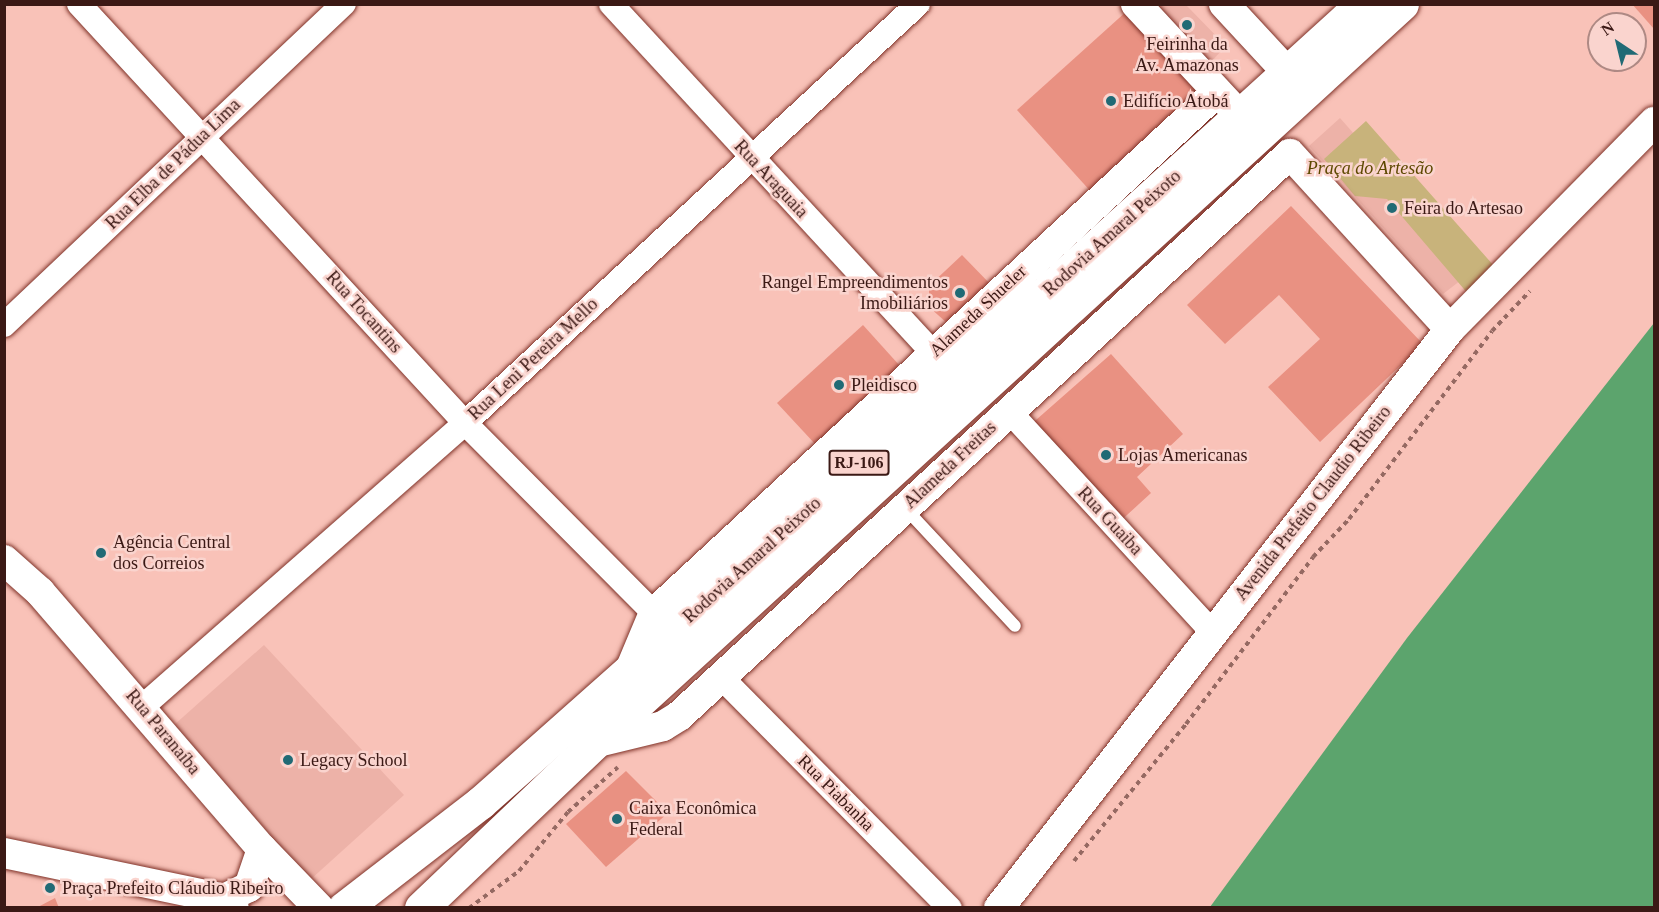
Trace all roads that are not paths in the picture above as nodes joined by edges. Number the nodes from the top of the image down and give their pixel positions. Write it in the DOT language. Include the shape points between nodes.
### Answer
graph roads {
  1 [pos="79,4"];
  2 [pos="344,4"];
  3 [pos="611,4"];
  4 [pos="918,4"];
  5 [pos="1136,4"];
  6 [pos="1224,4"];
  7 [pos="1362,4"];
  8 [pos="1402,4"];
  9 [pos="1287,72"];
  10 [pos="1217,92"];
  11 [pos="1240,116"];
  12 [pos="1654,122"];
  13 [pos="203,135"];
  14 [pos="751,156"];
  15 [pos="4,325"];
  16 [pos="1450,329"];
  17 [pos="933,352"];
  18 [pos="1009,411"];
  19 [pos="465,423"];
  20 [pos="904,508"];
  21 [pos="4,560"];
  22 [pos="654,613"];
  23 [pos="1015,626"];
  24 [pos="1212,632"];
  25 [pos="630,670"];
  26 [pos="722,678"];
  27 [pos="142,707"];
  28 [pos="594,743"];
  29 [pos="262,849"];
  30 [pos="4,853"];
  31 [pos="229,903"];
  32 [pos="319,908"];
  33 [pos="344,908"];
  34 [pos="421,908"];
  35 [pos="950,908"];
  36 [pos="999,908"];
  1 -- 13 [label="street, Rua Tocantins"];
  2 -- 13 [label="street, Rua Elba de Pádua Lima"];
  3 -- 14 [label="street, Rua Araguaia"];
  4 -- 14 [label="street, Rua Leni Pereira Mello"];
  5 -- 10 [label="street"];
  6 -- 9 [label="street"];
  7 -- 9 [label="highway, Rodovia Amaral Peixoto / RJ-106"];
  8 -- 28 [label="highway, Rodovia Amaral Peixoto / RJ-106"];
  9 -- 11 [label="highway, Rodovia Amaral Peixoto / RJ-106"];
  10 -- 11 [label="street"];
  10 -- 17 [label="street, Alameda Shueler"];
  11 -- 25 [label="highway, Rodovia Amaral Peixoto / RJ-106"];
  12 -- 16 [label="street, Avenida Prefeito Claudio Ribeiro"];
  13 -- 15 [label="street, Rua Elba de Pádua Lima"];
  13 -- 19 [label="street, Rua Tocantins"];
  14 -- 17 [label="street, Rua Araguaia"];
  14 -- 19 [label="street, Rua Leni Pereira Mello"];
  16 -- 18 [label="street, Alameda Freitas" via="1290,154"];
  16 -- 24 [label="street, Avenida Prefeito Claudio Ribeiro"];
  17 -- 22 [label="street, Alameda Shueler"];
  18 -- 20 [label="street, Alameda Freitas"];
  18 -- 24 [label="street, Rua Guaiba"];
  19 -- 22 [label="street, Rua Tocantins"];
  19 -- 27 [label="street, Rua Leni Pereira Mello"];
  20 -- 23 [label="lane"];
  20 -- 26 [label="street, Alameda Freitas"];
  21 -- 27 [label="street, Rua Paranaíba" via="40,592"];
  22 -- 25 [label="street, Alameda Shueler"];
  24 -- 36 [label="street, Avenida Prefeito Claudio Ribeiro"];
  25 -- 33 [label="highway, Rodovia Amaral Peixoto / RJ-106" via="480,803"];
  26 -- 28 [label="street, Alameda Freitas" via="668,724"];
  26 -- 35 [label="street, Rua Piabanha"];
  27 -- 29 [label="street, Rua Paranaíba"];
  28 -- 34 [label="highway, Rodovia Amaral Peixoto / RJ-106"];
  29 -- 31 [label="street" via="249,888"];
  29 -- 32 [label="street, Rua Paranaíba"];
  30 -- 31 [label="street"];
}
